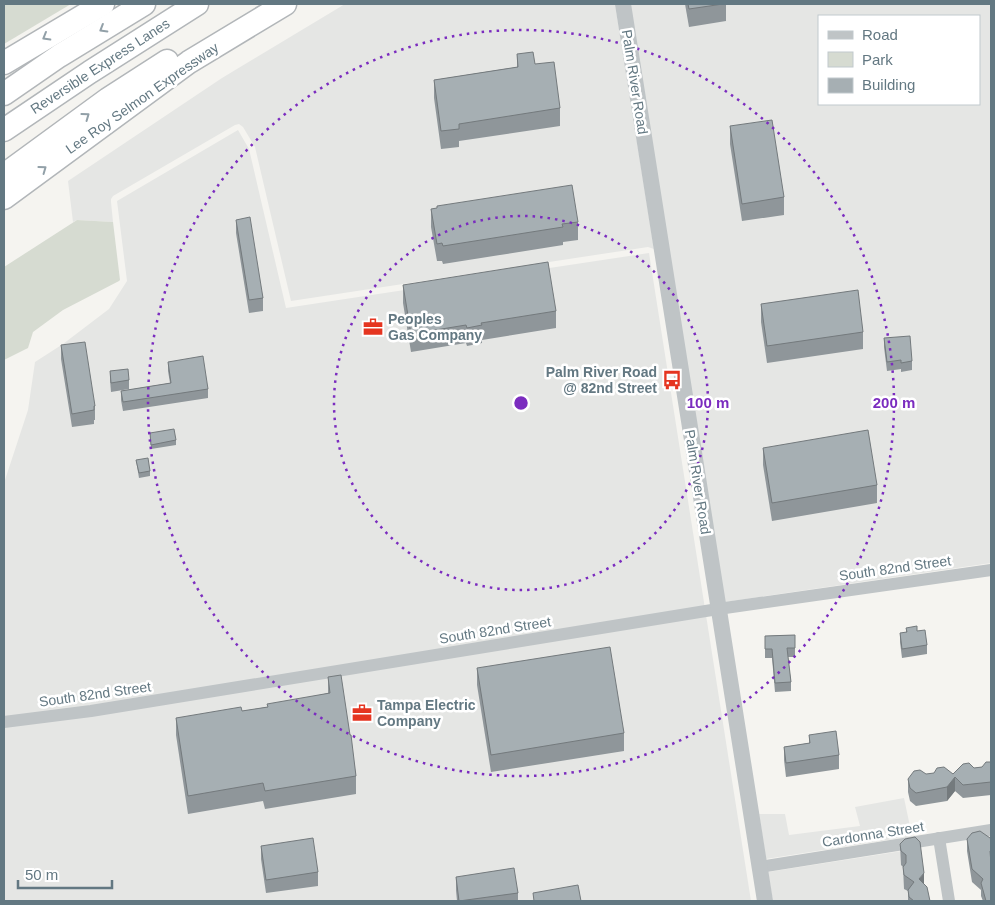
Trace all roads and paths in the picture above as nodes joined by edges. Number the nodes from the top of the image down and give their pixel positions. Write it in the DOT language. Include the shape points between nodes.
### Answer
graph roads {
  1 [pos="103,4"];
  2 [pos="144,4"];
  3 [pos="197,4"];
  4 [pos="259,4"];
  5 [pos="285,4"];
  6 [pos="623,4"];
  7 [pos="4,64"];
  8 [pos="4,94"];
  9 [pos="4,130"];
  10 [pos="4,175"];
  11 [pos="4,198"];
  12 [pos="991,570"];
  13 [pos="718,609"];
  14 [pos="4,722"];
  15 [pos="991,830"];
  16 [pos="940,838"];
  17 [pos="760,867"];
  18 [pos="766,901"];
  19 [pos="950,901"];
  1 -- 7 [label="highway, one-way"];
  2 -- 8 [label="highway, one-way"];
  3 -- 9 [label="highway, Reversible Express Lanes"];
  10 -- 4 [label="highway, one-way" via="108,99"];
  11 -- 5 [label="highway, Lee Roy Selmon Expressway, one-way" via="190,62"];
  6 -- 13 [label="street, Palm River Road"];
  12 -- 13 [label="street, South 82nd Street"];
  13 -- 14 [label="street, South 82nd Street" via="91,711"];
  13 -- 17 [label="street, Palm River Road"];
  15 -- 16 [label="street, Cardonna Street"];
  16 -- 17 [label="street, Cardonna Street"];
  16 -- 19 [label="street"];
  17 -- 18 [label="street, Palm River Road"];
}
